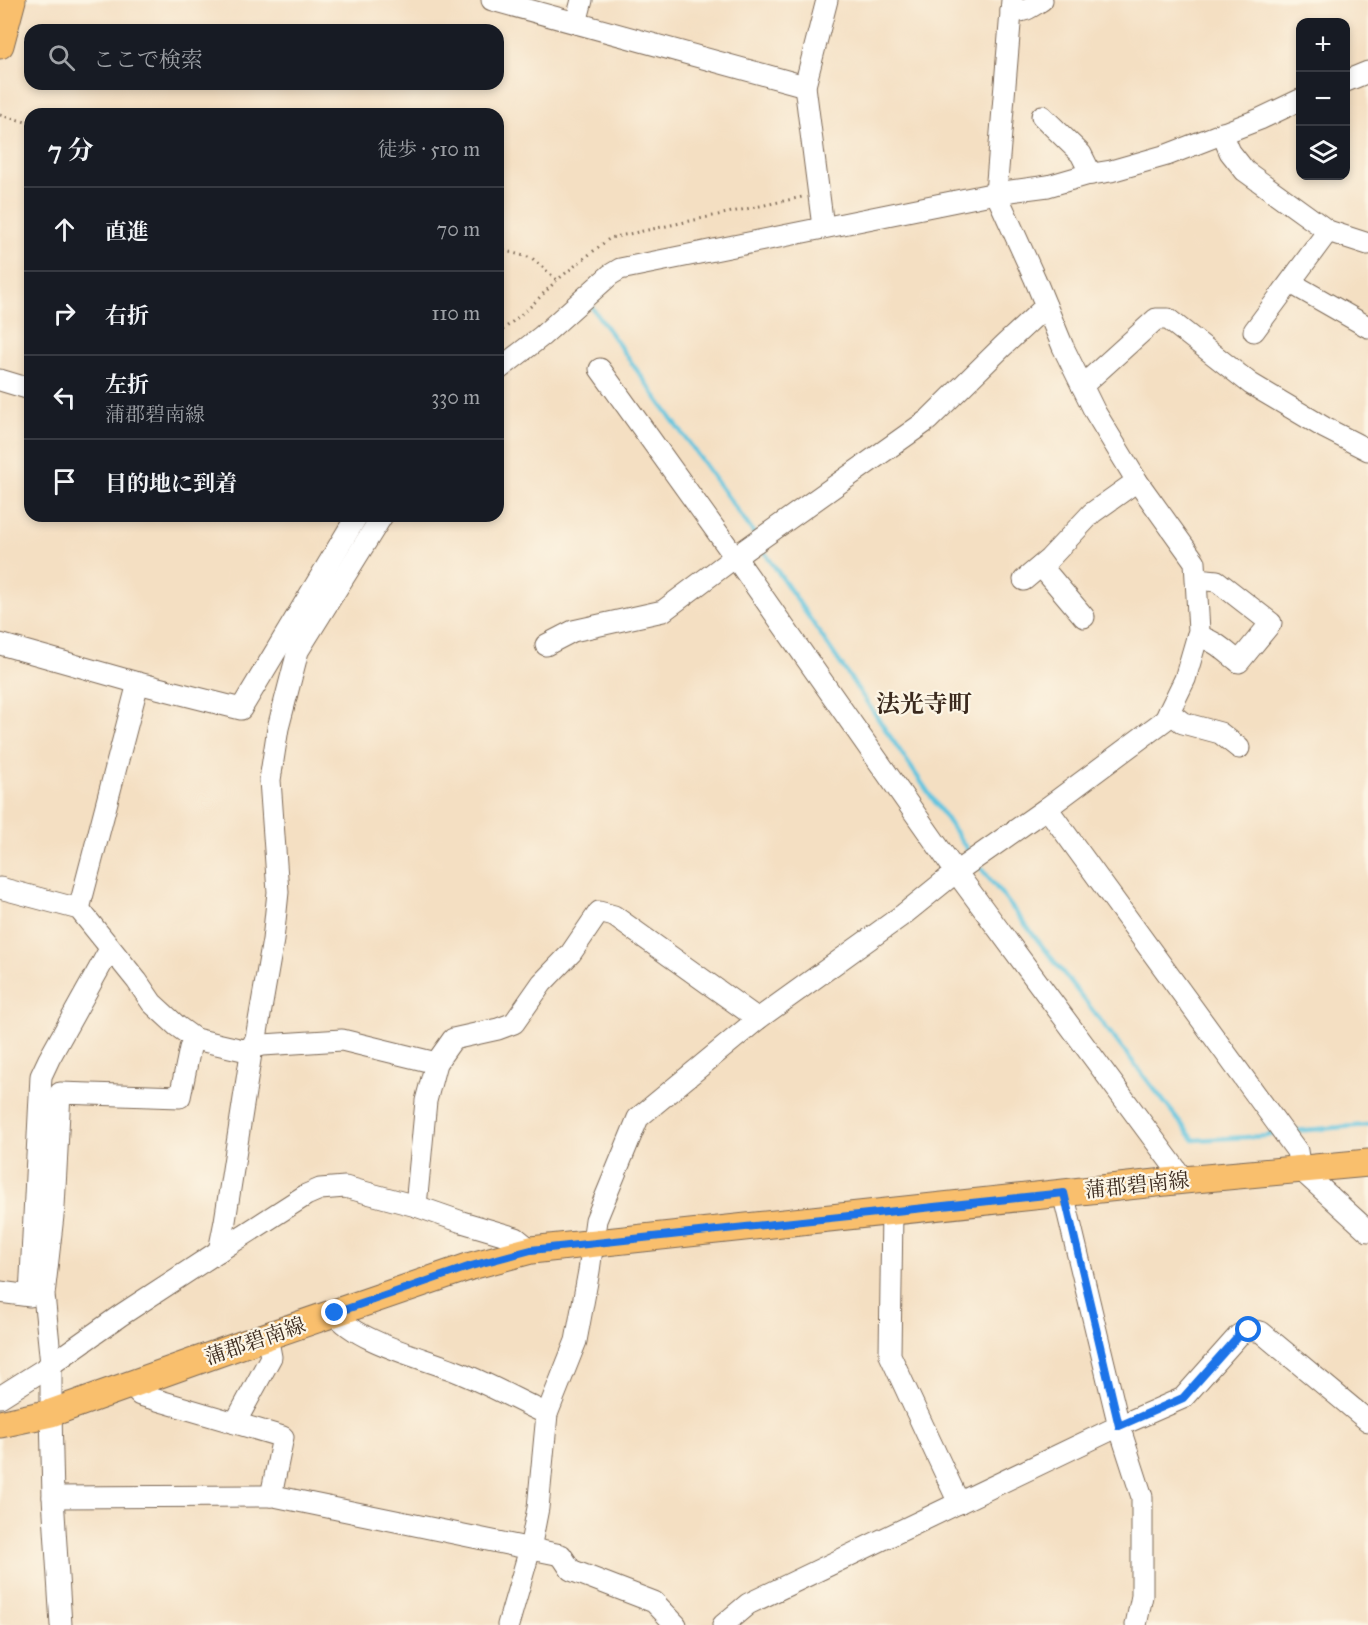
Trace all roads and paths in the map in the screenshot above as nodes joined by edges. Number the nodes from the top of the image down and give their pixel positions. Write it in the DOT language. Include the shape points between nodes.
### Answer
graph roads {
  1 [pos="12,0"];
  2 [pos="492,0"];
  3 [pos="582,0"];
  4 [pos="827,0"];
  5 [pos="1042,0"];
  6 [pos="1012,5"];
  7 [pos="576,23"];
  8 [pos="0,45"];
  9 [pos="1368,72"];
  10 [pos="1350,79"];
  11 [pos="805,86"];
  12 [pos="1296,102"];
  13 [pos="0,115"];
  14 [pos="1042,116"];
  15 [pos="24,121"];
  16 [pos="1222,133"];
  17 [pos="1090,174"];
  18 [pos="996,193"];
  19 [pos="823,227"];
  20 [pos="1328,231"];
  21 [pos="1368,244"];
  22 [pos="504,251"];
  23 [pos="557,280"];
  24 [pos="1291,283"];
  25 [pos="1046,306"];
  26 [pos="1368,327"];
  27 [pos="1254,332"];
  28 [pos="504,365"];
  29 [pos="600,369"];
  30 [pos="0,381"];
  31 [pos="1082,386"];
  32 [pos="24,387"];
  33 [pos="1368,450"];
  34 [pos="1137,480"];
  35 [pos="353,522"];
  36 [pos="377,522"];
  37 [pos="735,557"];
  38 [pos="1041,566"];
  39 [pos="1197,579"];
  40 [pos="1024,580"];
  41 [pos="1084,616"];
  42 [pos="1197,637"];
  43 [pos="0,644"];
  44 [pos="546,645"];
  45 [pos="138,683"];
  46 [pos="1169,712"];
  47 [pos="1239,748"];
  48 [pos="1047,808"];
  49 [pos="956,873"];
  50 [pos="0,888"];
  51 [pos="79,909"];
  52 [pos="110,949"];
  53 [pos="758,1019"];
  54 [pos="195,1039"];
  55 [pos="252,1047"];
  56 [pos="435,1063"];
  57 [pos="1368,1163"];
  58 [pos="1300,1169"];
  59 [pos="1184,1180"];
  60 [pos="1064,1193"];
  61 [pos="416,1206"];
  62 [pos="892,1212"];
  63 [pos="1368,1230"];
  64 [pos="592,1244"];
  65 [pos="531,1250"];
  66 [pos="219,1251"];
  67 [pos="0,1292"];
  68 [pos="335,1313"];
  69 [pos="267,1336"];
  70 [pos="44,1369"];
  71 [pos="134,1383"];
  72 [pos="0,1397"];
  73 [pos="51,1413"];
  74 [pos="547,1414"];
  75 [pos="1368,1421"];
  76 [pos="235,1423"];
  77 [pos="0,1424"];
  78 [pos="1119,1426"];
  79 [pos="271,1496"];
  80 [pos="53,1497"];
  81 [pos="959,1503"];
  82 [pos="530,1549"];
  83 [pos="61,1625"];
  84 [pos="508,1625"];
  85 [pos="676,1625"];
  86 [pos="723,1625"];
  87 [pos="1136,1625"];
  1 -- 8 [label="main road"];
  2 -- 7 [label="street"];
  3 -- 7 [label="street"];
  4 -- 11 [label="street"];
  5 -- 6 [label="street" via="1019,12"];
  6 -- 18 [label="street"];
  7 -- 11 [label="street"];
  9 -- 10 [label="street"];
  11 -- 19 [label="street"];
  12 -- 16 [label="street"];
  13 -- 15 [label="path"];
  14 -- 17 [label="street" via="1081,154"];
  16 -- 17 [label="street" via="1167,155"];
  16 -- 20 [label="street" via="1245,171"];
  17 -- 18 [label="street" via="1048,186"];
  18 -- 19 [label="street"];
  18 -- 25 [label="street"];
  19 -- 28 [label="street" via="620,269"];
  20 -- 21 [label="street"];
  20 -- 24 [label="street"];
  22 -- 23 [label="path" via="532,258"];
  24 -- 26 [label="street"];
  24 -- 27 [label="street"];
  25 -- 31 [label="street"];
  25 -- 37 [label="street" via="928,420"];
  29 -- 37 [label="street"];
  30 -- 32 [label="street"];
  31 -- 33 [label="street" via="1156,319 1168,319 1251,384"];
  31 -- 34 [label="street"];
  34 -- 38 [label="street" via="1092,513"];
  34 -- 39 [label="street" via="1195,562"];
  35 -- 45 [label="street" via="241,709"];
  36 -- 55 [label="street" via="298,651 278,728 270,780 278,892 273,940"];
  37 -- 44 [label="street" via="663,611 573,632"];
  37 -- 49 [label="street"];
  38 -- 40 [label="street"];
  38 -- 41 [label="street"];
  39 -- 42 [label="street"];
  39 -- 42 [label="street" via="1217,581 1271,623 1239,662 1210,640"];
  42 -- 46 [label="street" via="1185,680"];
  43 -- 45 [label="street"];
  45 -- 51 [label="street"];
  46 -- 47 [label="street" via="1183,723 1220,733"];
  46 -- 48 [label="street" via="1165,720"];
  48 -- 49 [label="street"];
  48 -- 58 [label="street" via="1297,1151"];
  49 -- 53 [label="street"];
  49 -- 59 [label="street"];
  50 -- 51 [label="street"];
  51 -- 52 [label="street"];
  52 -- 54 [label="street" via="152,1003"];
  52 -- 67 [label="street" via="41,1076 30,1296"];
  53 -- 56 [label="street" via="614,916 599,912 514,1023 453,1039"];
  53 -- 64 [label="street" via="638,1118 596,1220"];
  54 -- 55 [label="street" via="243,1050"];
  54 -- 70 [label="street" via="180,1097 60,1093 54,1207 44,1295"];
  55 -- 56 [label="street" via="342,1040"];
  55 -- 66 [label="street"];
  56 -- 61 [label="street" via="426,1101"];
  57 -- 58 [label="main road, 蒲郡碧南線"];
  58 -- 59 [label="main road, 蒲郡碧南線"];
  58 -- 63 [label="street"];
  59 -- 60 [label="main road, 蒲郡碧南線"];
  60 -- 62 [label="main road, 蒲郡碧南線"];
  60 -- 78 [label="street"];
  61 -- 65 [label="street" via="516,1238"];
  61 -- 66 [label="street" via="345,1187 320,1189"];
  62 -- 64 [label="main road, 蒲郡碧南線"];
  62 -- 81 [label="street" via="890,1355"];
  64 -- 65 [label="main road, 蒲郡碧南線"];
  64 -- 74 [label="street" via="576,1341"];
  65 -- 68 [label="main road, 蒲郡碧南線" via="471,1266"];
  66 -- 70 [label="street"];
  68 -- 69 [label="main road, 蒲郡碧南線"];
  68 -- 74 [label="street" via="349,1328 387,1347 460,1372"];
  69 -- 71 [label="main road, 蒲郡碧南線"];
  69 -- 76 [label="street" via="271,1357"];
  70 -- 72 [label="street"];
  70 -- 73 [label="street"];
  71 -- 73 [label="main road, 蒲郡碧南線"];
  71 -- 76 [label="street" via="140,1395"];
  73 -- 77 [label="main road, 蒲郡碧南線"];
  73 -- 80 [label="street"];
  74 -- 82 [label="street"];
  75 -- 78 [label="street" via="1261,1332 1249,1330 1239,1335 1183,1398"];
  76 -- 79 [label="street" via="283,1437"];
  78 -- 81 [label="street"];
  78 -- 87 [label="street" via="1142,1497 1142,1596"];
  79 -- 80 [label="street"];
  79 -- 82 [label="street"];
  80 -- 83 [label="street"];
  81 -- 86 [label="street" via="748,1604"];
  82 -- 84 [label="street"];
  82 -- 85 [label="street" via="561,1555 571,1570 654,1602"];
}
